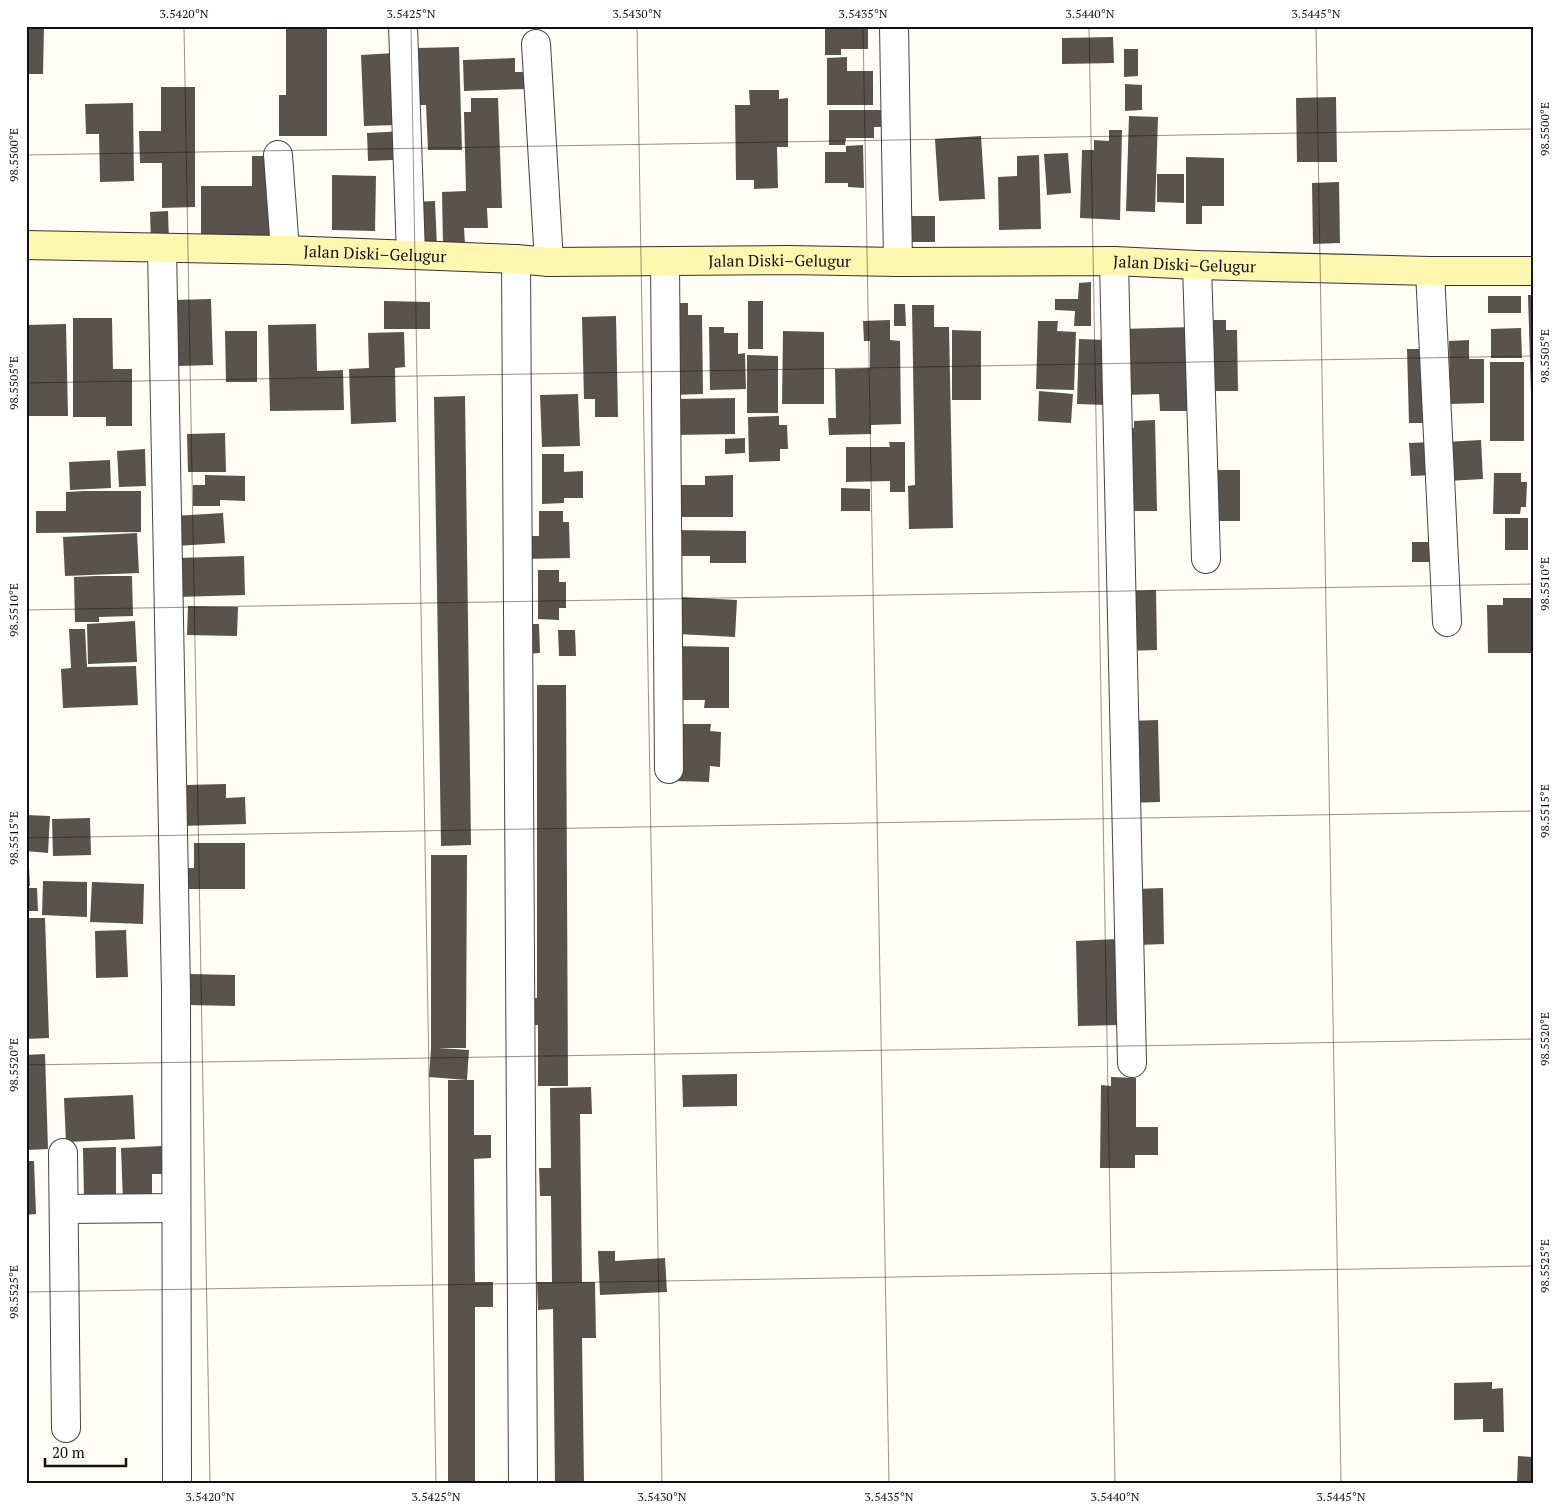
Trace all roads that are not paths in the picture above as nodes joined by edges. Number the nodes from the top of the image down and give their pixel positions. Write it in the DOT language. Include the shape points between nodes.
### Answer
graph roads {
  1 [pos="403,26"];
  2 [pos="894,26"];
  3 [pos="536,44"];
  4 [pos="278,155"];
  5 [pos="26,245"];
  6 [pos="162,248"];
  7 [pos="285,250"];
  8 [pos="411,255"];
  9 [pos="516,259"];
  10 [pos="1114,261"];
  11 [pos="549,262"];
  12 [pos="664,262"];
  13 [pos="898,262"];
  14 [pos="1197,266"];
  15 [pos="1430,271"];
  16 [pos="1533,271"];
  17 [pos="1206,559"];
  18 [pos="1448,622"];
  19 [pos="669,768"];
  20 [pos="1132,1063"];
  21 [pos="63,1153"];
  22 [pos="176,1208"];
  23 [pos="64,1209"];
  24 [pos="66,1428"];
  25 [pos="177,1484"];
  26 [pos="523,1484"];
  1 -- 8 [label="street"];
  2 -- 13 [label="street"];
  3 -- 11 [label="street"];
  4 -- 7 [label="street"];
  5 -- 6 [label="main road, Jalan Diski–Gelugur"];
  6 -- 7 [label="main road, Jalan Diski–Gelugur"];
  6 -- 22 [label="street" via="176,982"];
  7 -- 8 [label="main road, Jalan Diski–Gelugur"];
  8 -- 9 [label="main road, Jalan Diski–Gelugur"];
  9 -- 11 [label="main road, Jalan Diski–Gelugur"];
  9 -- 26 [label="street"];
  10 -- 13 [label="main road, Jalan Diski–Gelugur"];
  10 -- 14 [label="main road, Jalan Diski–Gelugur"];
  10 -- 20 [label="street"];
  11 -- 12 [label="main road, Jalan Diski–Gelugur"];
  12 -- 13 [label="main road, Jalan Diski–Gelugur"];
  12 -- 19 [label="street"];
  14 -- 15 [label="main road, Jalan Diski–Gelugur"];
  14 -- 17 [label="street"];
  15 -- 16 [label="main road, Jalan Diski–Gelugur"];
  15 -- 18 [label="street"];
  21 -- 23 [label="street"];
  22 -- 23 [label="street"];
  22 -- 25 [label="street"];
  23 -- 24 [label="street"];
}
